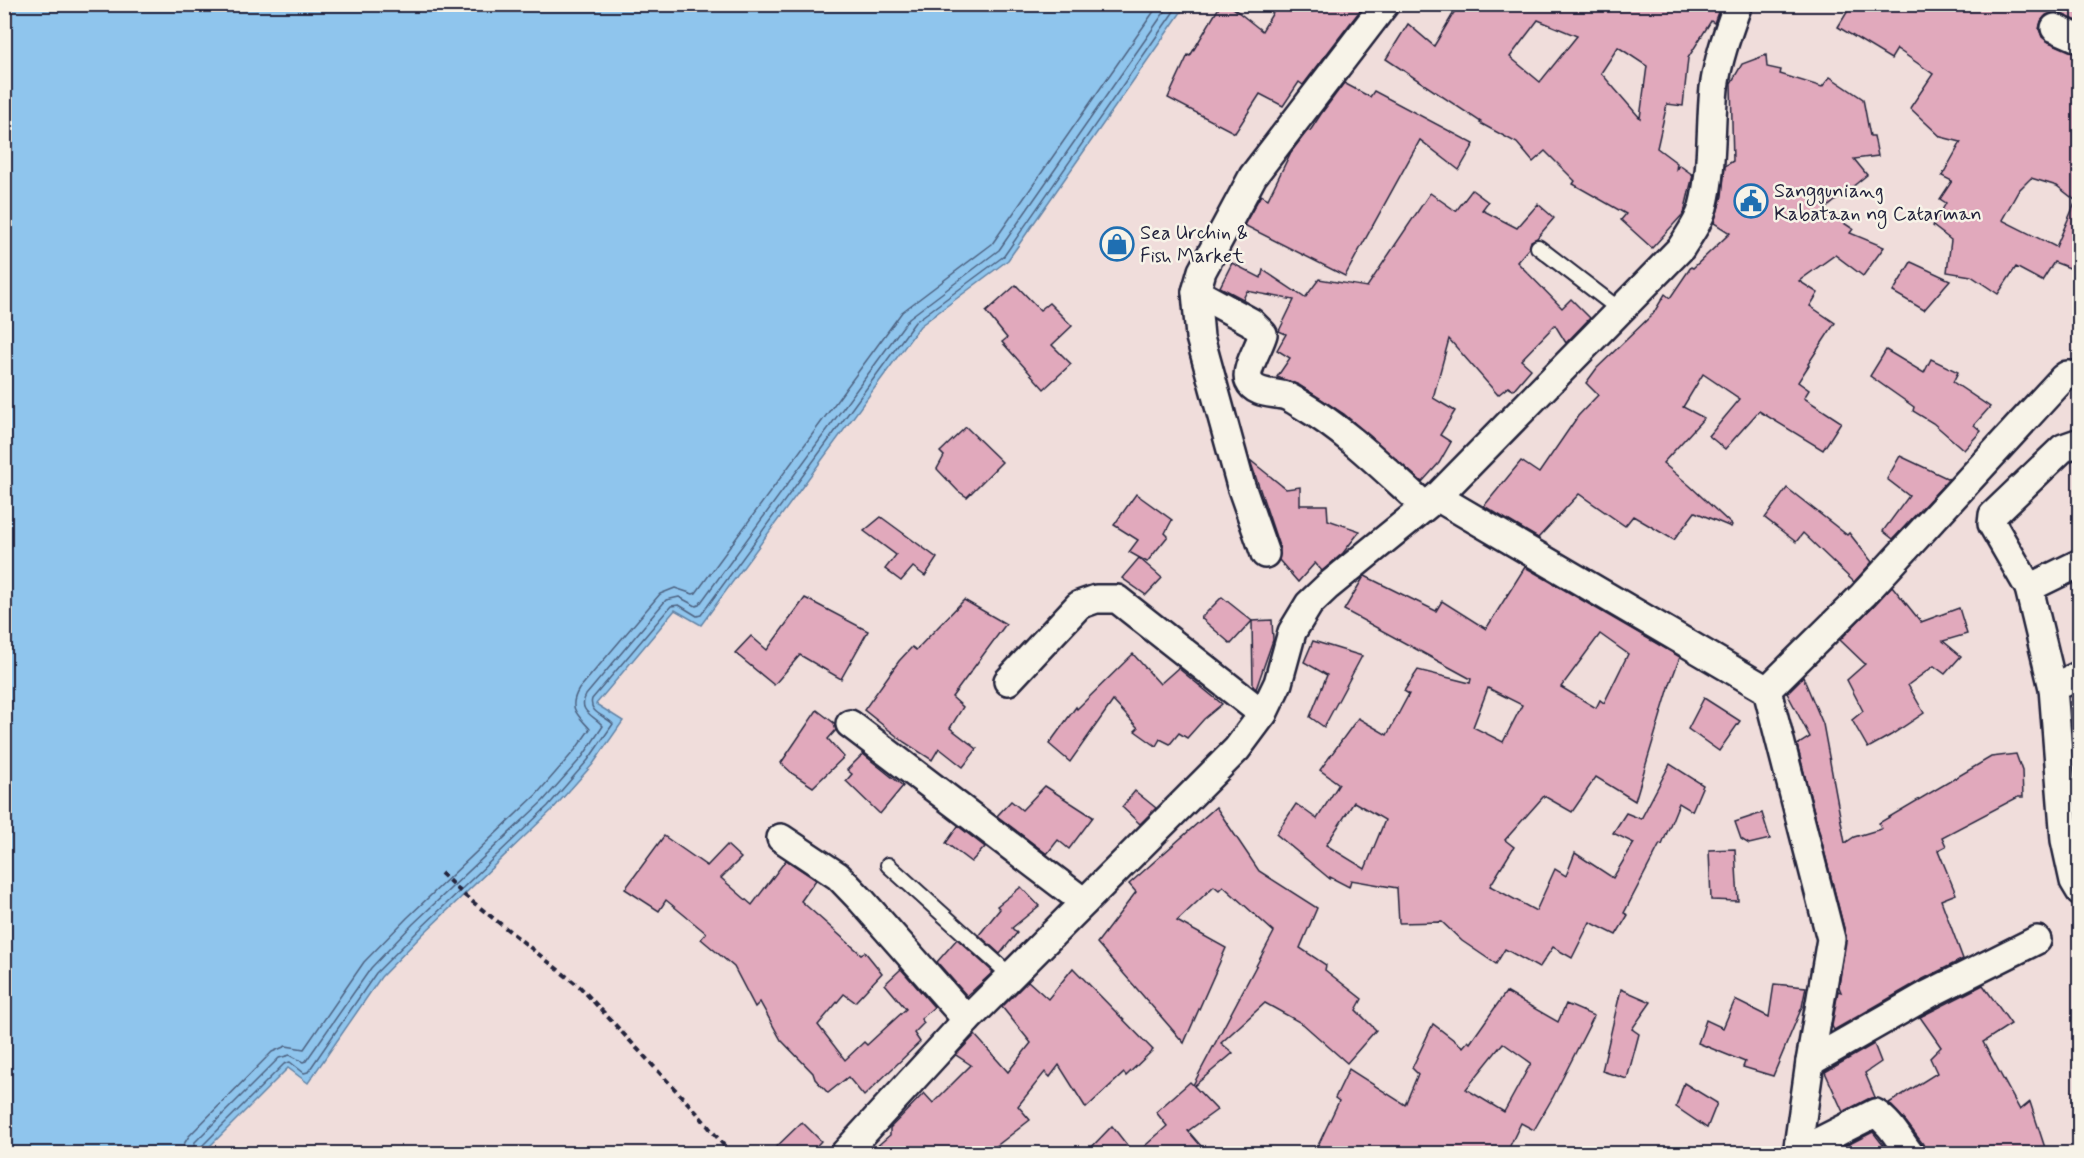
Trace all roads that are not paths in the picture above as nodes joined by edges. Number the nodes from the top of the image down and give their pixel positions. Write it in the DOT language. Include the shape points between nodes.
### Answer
graph roads {
  1 [pos="1385,4"];
  2 [pos="1738,4"];
  3 [pos="2055,28"];
  4 [pos="2079,39"];
  5 [pos="1538,247"];
  6 [pos="1196,292"];
  7 [pos="1620,310"];
  8 [pos="2079,375"];
  9 [pos="2079,442"];
  10 [pos="1431,502"];
  11 [pos="1265,554"];
  12 [pos="2079,563"];
  13 [pos="2028,588"];
  14 [pos="2079,675"];
  15 [pos="1008,681"];
  16 [pos="2053,688"];
  17 [pos="1767,690"];
  18 [pos="1263,714"];
  19 [pos="850,724"];
  20 [pos="2071,784"];
  21 [pos="781,838"];
  22 [pos="888,865"];
  23 [pos="2078,884"];
  24 [pos="1084,902"];
  25 [pos="2037,940"];
  26 [pos="1011,976"];
  27 [pos="967,1020"];
  28 [pos="1810,1062"];
  29 [pos="1798,1153"];
  30 [pos="844,1154"];
  31 [pos="1910,1154"];
  1 -- 6 [label="street" via="1253,176 1202,272"];
  2 -- 7 [label="street" via="1714,87 1702,208 1681,248"];
  3 -- 4 [label="street"];
  5 -- 7 [label="lane"];
  6 -- 10 [label="street" via="1251,322 1263,334 1248,375 1254,387 1286,396 1318,416"];
  6 -- 11 [label="street" via="1200,337 1241,486"];
  7 -- 10 [label="street"];
  8 -- 17 [label="street" via="2062,378 1863,595"];
  9 -- 13 [label="street" via="2063,448 1993,515 1992,524"];
  10 -- 17 [label="street"];
  10 -- 18 [label="street" via="1309,604 1292,632 1278,683"];
  12 -- 13 [label="street"];
  13 -- 16 [label="street"];
  14 -- 16 [label="street"];
  15 -- 18 [label="street" via="1079,605 1096,599 1117,599"];
  16 -- 20 [label="street"];
  17 -- 28 [label="street" via="1831,939"];
  18 -- 24 [label="street" via="1237,749"];
  19 -- 24 [label="street"];
  20 -- 23 [label="street" via="2065,840"];
  21 -- 27 [label="street" via="838,876"];
  22 -- 26 [label="lane"];
  24 -- 26 [label="street"];
  25 -- 28 [label="street" via="1929,994"];
  26 -- 27 [label="street"];
  27 -- 30 [label="street"];
  28 -- 29 [label="street"];
  29 -- 31 [label="street" via="1875,1113 1894,1129"];
}
